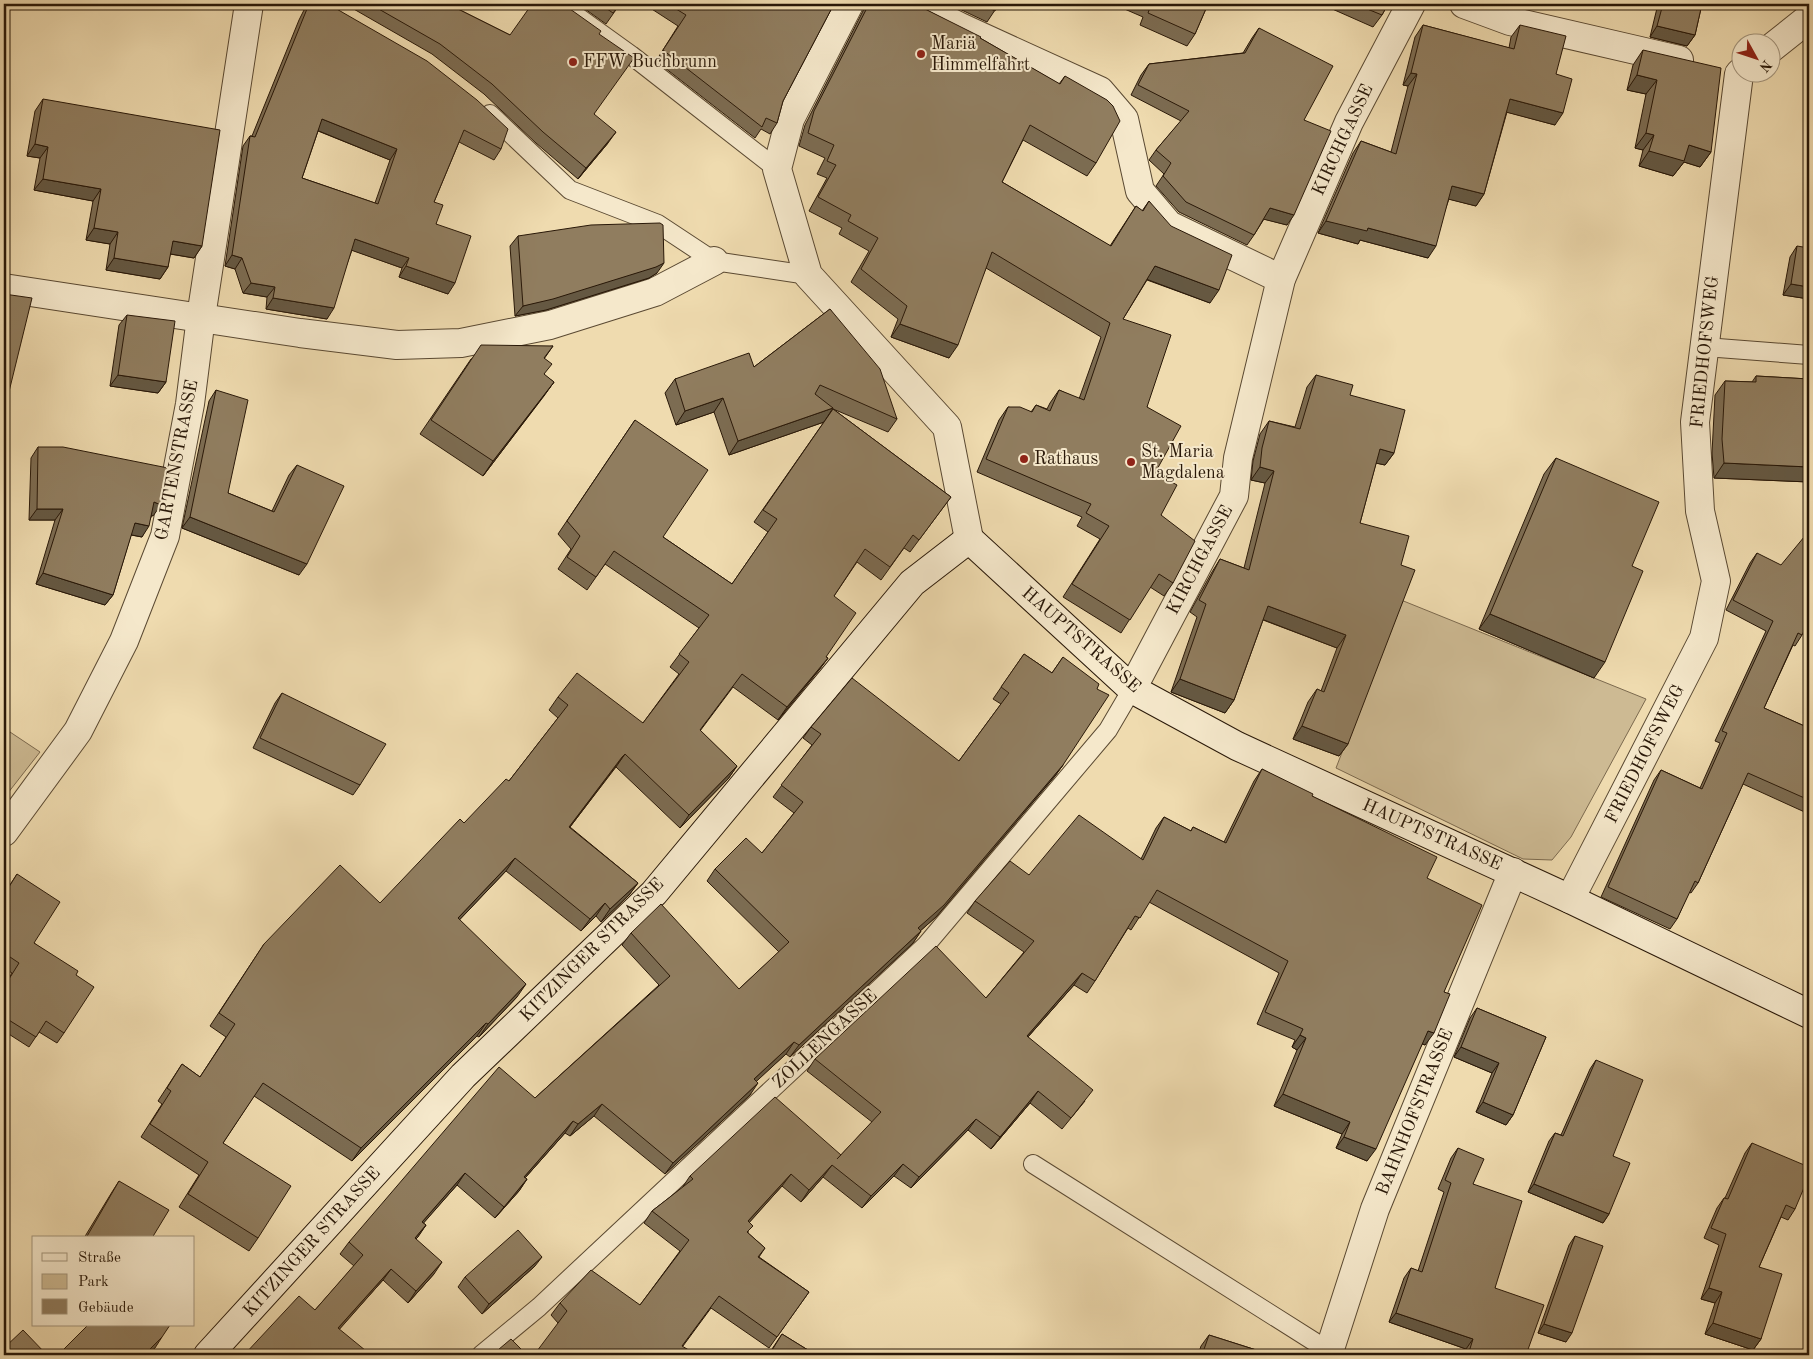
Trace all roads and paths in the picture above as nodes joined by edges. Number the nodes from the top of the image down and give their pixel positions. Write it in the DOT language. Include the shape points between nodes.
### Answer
graph roads {
  1 [pos="249,4"];
  2 [pos="560,4"];
  3 [pos="849,4"];
  4 [pos="914,4"];
  5 [pos="1411,4"];
  6 [pos="1464,4"];
  7 [pos="1809,18"];
  8 [pos="1780,41"];
  9 [pos="1730,71"];
  10 [pos="1739,82"];
  11 [pos="477,102"];
  12 [pos="778,169"];
  13 [pos="714,261"];
  14 [pos="808,275"];
  15 [pos="1281,279"];
  16 [pos="4,288"];
  17 [pos="201,317"];
  18 [pos="1705,347"];
  19 [pos="1809,355"];
  20 [pos="969,539"];
  21 [pos="1132,689"];
  22 [pos="4,832"];
  23 [pos="1513,872"];
  24 [pos="1570,899"];
  25 [pos="1809,1014"];
  26 [pos="1034,1164"];
  27 [pos="1328,1353"];
  28 [pos="208,1355"];
  29 [pos="480,1355"];
  1 -- 17 [label="street, GARTENSTRASSE"];
  2 -- 12 [label="lane" via="631,54"];
  3 -- 12 [label="street" via="790,119"];
  4 -- 15 [label="street" via="1100,91 1124,119 1140,191 1169,225"];
  5 -- 15 [label="street, KIRCHGASSE" via="1349,122"];
  6 -- 9 [label="street" via="1510,21"];
  7 -- 8 [label="street"];
  10 -- 18 [label="street, FRIEDHOFSWEG"];
  11 -- 13 [label="lane" via="570,190 658,224"];
  12 -- 14 [label="street"];
  13 -- 14 [label="lane"];
  13 -- 17 [label="street" via="655,292 550,325 461,343 397,345"];
  14 -- 20 [label="street" via="947,427"];
  15 -- 21 [label="street, KIRCHGASSE" via="1238,458 1234,496"];
  16 -- 17 [label="street"];
  17 -- 22 [label="street, GARTENSTRASSE" via="190,404 166,526 151,571 124,641 78,731"];
  18 -- 19 [label="lane"];
  18 -- 24 [label="street, FRIEDHOFSWEG" via="1695,422 1700,511 1716,581 1704,638"];
  20 -- 21 [label="street, HAUPTSTRASSE"];
  20 -- 28 [label="street, KITZINGER STRASSE" via="912,583 654,893 463,1076"];
  21 -- 23 [label="street, HAUPTSTRASSE" via="1237,746"];
  21 -- 29 [label="lane, ZOLLENGASSE" via="1108,730 926,945 546,1300"];
  23 -- 24 [label="street, HAUPTSTRASSE"];
  23 -- 27 [label="street, BAHNHOFSTRASSE" via="1375,1209"];
  24 -- 25 [label="street, HAUPTSTRASSE"];
  26 -- 27 [label="lane"];
}
